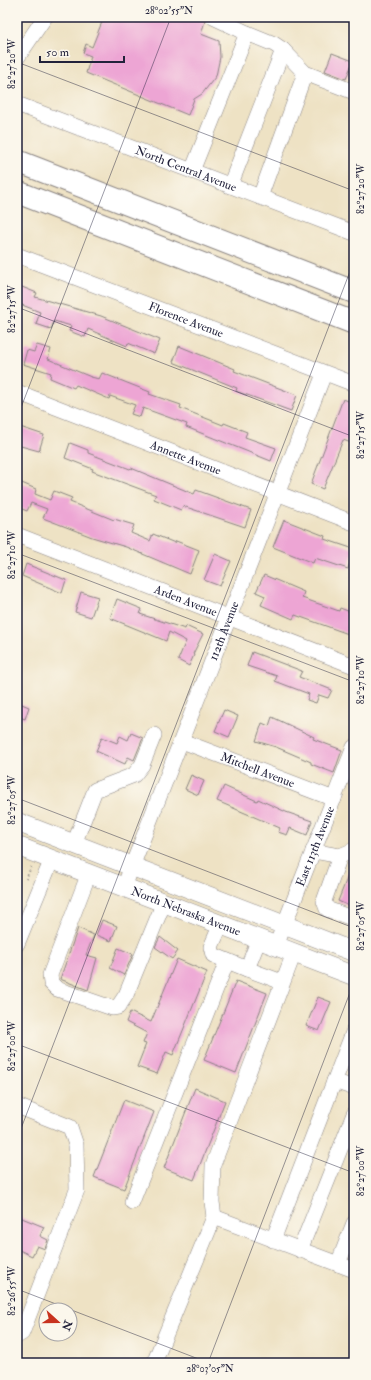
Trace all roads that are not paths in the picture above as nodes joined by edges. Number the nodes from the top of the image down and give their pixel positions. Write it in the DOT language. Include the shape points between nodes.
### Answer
graph roads {
  1 [pos="45,17"];
  2 [pos="213,17"];
  3 [pos="247,33"];
  4 [pos="283,50"];
  5 [pos="17,58"];
  6 [pos="305,73"];
  7 [pos="354,92"];
  8 [pos="17,104"];
  9 [pos="17,161"];
  10 [pos="192,171"];
  11 [pos="230,186"];
  12 [pos="17,192"];
  13 [pos="260,197"];
  14 [pos="354,234"];
  15 [pos="17,255"];
  16 [pos="271,291"];
  17 [pos="354,292"];
  18 [pos="354,322"];
  19 [pos="354,339"];
  20 [pos="324,374"];
  21 [pos="354,384"];
  22 [pos="17,392"];
  23 [pos="277,493"];
  24 [pos="354,523"];
  25 [pos="17,535"];
  26 [pos="230,617"];
  27 [pos="354,666"];
  28 [pos="154,735"];
  29 [pos="182,741"];
  30 [pos="353,751"];
  31 [pos="334,799"];
  32 [pos="17,822"];
  33 [pos="74,844"];
  34 [pos="17,846"];
  35 [pos="354,850"];
  36 [pos="313,851"];
  37 [pos="340,856"];
  38 [pos="52,859"];
  39 [pos="132,866"];
  40 [pos="89,873"];
  41 [pos="124,887"];
  42 [pos="164,902"];
  43 [pos="354,919"];
  44 [pos="220,924"];
  45 [pos="284,925"];
  46 [pos="302,932"];
  47 [pos="268,942"];
  48 [pos="17,944"];
  49 [pos="354,952"];
  50 [pos="294,953"];
  51 [pos="227,961"];
  52 [pos="247,968"];
  53 [pos="354,976"];
  54 [pos="282,982"];
  55 [pos="354,1030"];
  56 [pos="334,1081"];
  57 [pos="354,1088"];
  58 [pos="17,1106"];
  59 [pos="354,1114"];
  60 [pos="132,1202"];
  61 [pos="214,1217"];
  62 [pos="354,1222"];
  63 [pos="273,1240"];
  64 [pos="300,1250"];
  65 [pos="338,1264"];
  66 [pos="354,1270"];
  67 [pos="17,1336"];
  68 [pos="154,1363"];
  1 -- 5 [label="street"];
  2 -- 3 [label="street"];
  3 -- 4 [label="street"];
  3 -- 10 [label="street"];
  4 -- 6 [label="street"];
  4 -- 11 [label="street"];
  6 -- 7 [label="street"];
  6 -- 13 [label="street"];
  8 -- 10 [label="street, North Central Avenue"];
  9 -- 17 [label="highway"];
  10 -- 11 [label="street, North Central Avenue"];
  11 -- 13 [label="street, North Central Avenue"];
  12 -- 16 [label="highway"];
  13 -- 14 [label="street, North Central Avenue"];
  15 -- 20 [label="street, Florence Avenue"];
  16 -- 18 [label="highway"];
  16 -- 19 [label="highway"];
  20 -- 21 [label="street, Florence Avenue"];
  20 -- 23 [label="street, 112th Avenue"];
  22 -- 23 [label="street, Annette Avenue"];
  23 -- 24 [label="street, Annette Avenue"];
  23 -- 26 [label="street, 112th Avenue"];
  25 -- 26 [label="street, Arden Avenue"];
  26 -- 27 [label="street, Arden Avenue"];
  26 -- 29 [label="street, 112th Avenue"];
  28 -- 33 [label="street" via="142,765 134,775 95,790"];
  29 -- 31 [label="street, Mitchell Avenue"];
  29 -- 39 [label="street, 112th Avenue"];
  30 -- 31 [label="street, East 113th Avenue"];
  31 -- 36 [label="street, East 113th Avenue"];
  32 -- 33 [label="main road, North Nebraska Avenue"];
  33 -- 39 [label="main road, North Nebraska Avenue"];
  34 -- 38 [label="main road, North Nebraska Avenue"];
  35 -- 37 [label="street"];
  36 -- 37 [label="street"];
  36 -- 45 [label="street, East 113th Avenue"];
  37 -- 43 [label="street" via="324,901 327,909"];
  38 -- 40 [label="main road, North Nebraska Avenue"];
  38 -- 48 [label="street"];
  39 -- 41 [label="street, 112th Avenue"];
  39 -- 45 [label="main road, North Nebraska Avenue"];
  40 -- 41 [label="main road, North Nebraska Avenue"];
  40 -- 42 [label="street" via="50,975 51,983 58,989 112,1008 118,1007 126,995"];
  41 -- 42 [label="main road, North Nebraska Avenue"];
  42 -- 44 [label="main road, North Nebraska Avenue"];
  44 -- 47 [label="main road, North Nebraska Avenue"];
  44 -- 51 [label="street" via="212,947 213,955"];
  45 -- 46 [label="main road, North Nebraska Avenue"];
  45 -- 47 [label="street, East 113th Avenue"];
  46 -- 49 [label="main road, North Nebraska Avenue"];
  46 -- 50 [label="main road"];
  47 -- 50 [label="main road, North Nebraska Avenue"];
  47 -- 52 [label="street, East 113th Avenue"];
  50 -- 53 [label="main road, North Nebraska Avenue"];
  50 -- 54 [label="street"];
  51 -- 52 [label="street"];
  51 -- 60 [label="street"];
  52 -- 54 [label="street"];
  54 -- 61 [label="street" via="213,1164"];
  55 -- 56 [label="street"];
  56 -- 57 [label="street"];
  56 -- 63 [label="street"];
  58 -- 67 [label="street" via="70,1127 76,1145 77,1190 22,1333"];
  59 -- 64 [label="street"];
  61 -- 63 [label="street"];
  61 -- 68 [label="street"];
  62 -- 65 [label="street"];
  63 -- 64 [label="street"];
  64 -- 65 [label="street"];
  65 -- 66 [label="street"];
}
